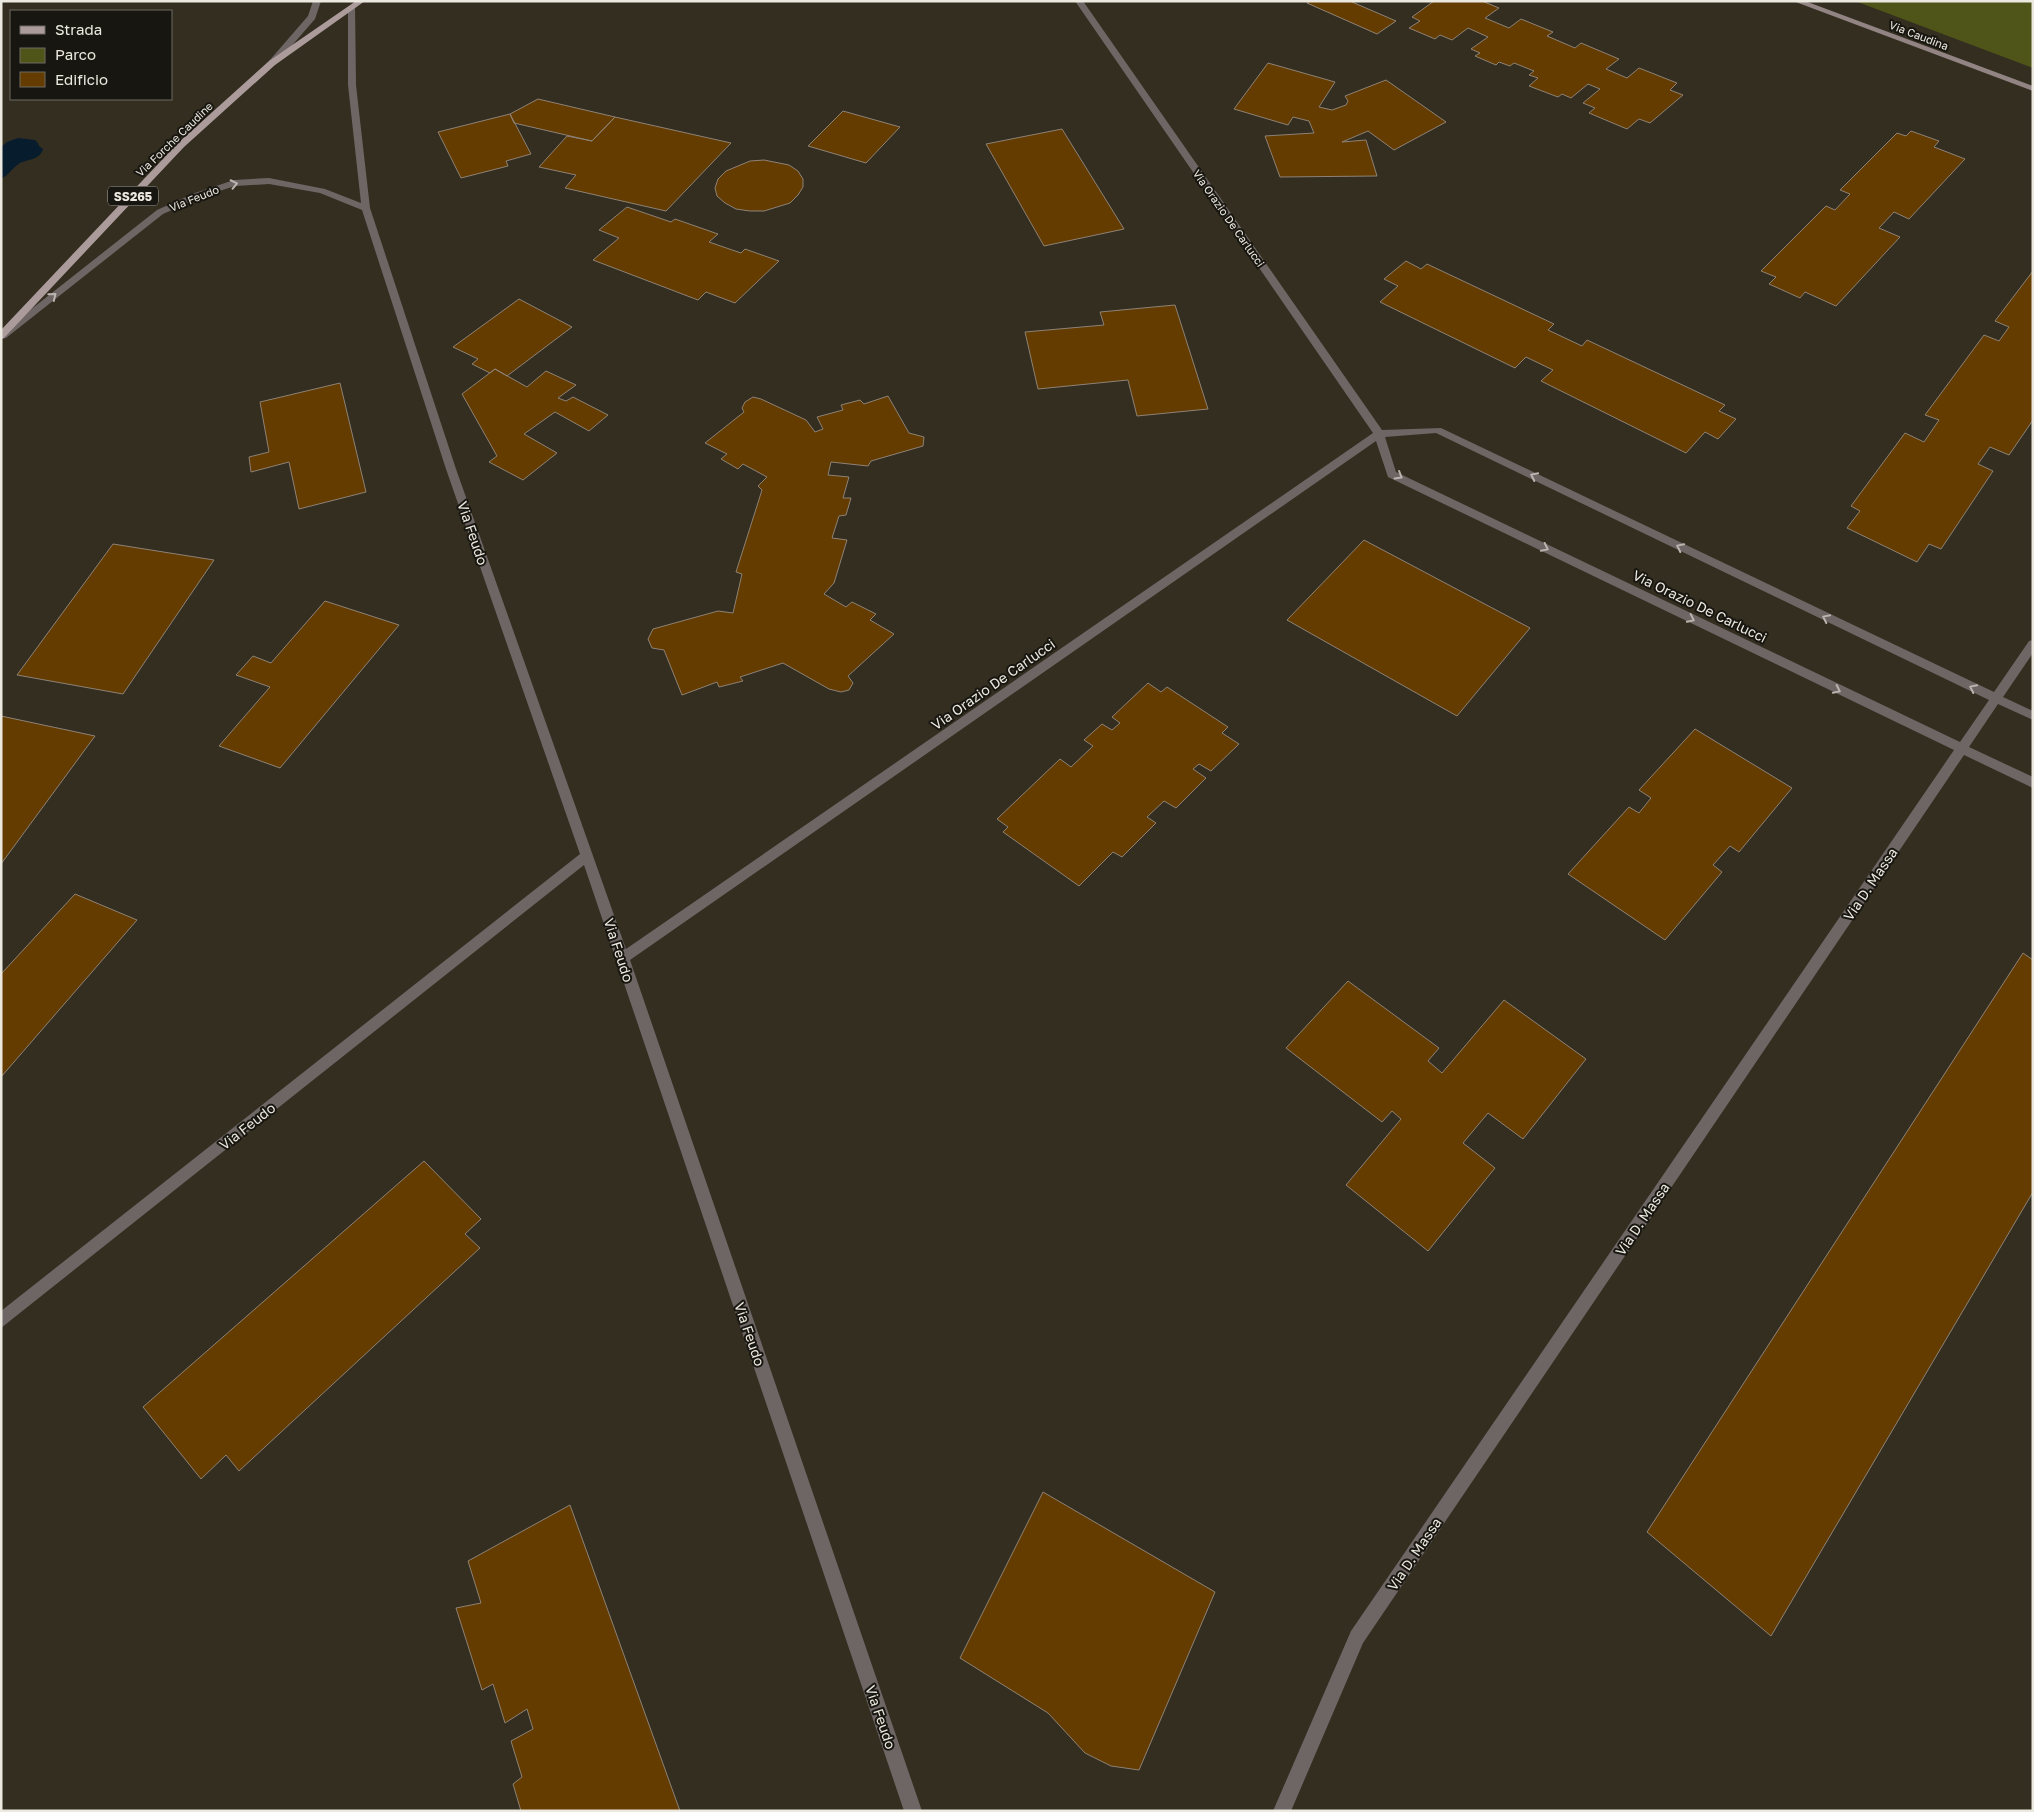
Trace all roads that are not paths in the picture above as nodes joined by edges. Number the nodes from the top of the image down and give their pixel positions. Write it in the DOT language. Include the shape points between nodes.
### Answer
graph roads {
  1 [pos="317,1"];
  2 [pos="1079,1"];
  3 [pos="1797,1"];
  4 [pos="356,4"];
  5 [pos="272,63"];
  6 [pos="2033,89"];
  7 [pos="366,208"];
  8 [pos="1,337"];
  9 [pos="1379,434"];
  10 [pos="2033,644"];
  11 [pos="1995,699"];
  12 [pos="2033,716"];
  13 [pos="1961,750"];
  14 [pos="2033,783"];
  15 [pos="587,856"];
  16 [pos="624,958"];
  17 [pos="1,1321"];
  18 [pos="914,1811"];
  19 [pos="1282,1811"];
  1 -- 5 [label="street" via="312,17"];
  2 -- 9 [label="street, Via Orazio De Carlucci"];
  3 -- 6 [label="main road, Via Caudina"];
  4 -- 5 [label="main road, Via Forche Caudine / SS265"];
  4 -- 7 [label="street, Via Feudo" via="352,85"];
  5 -- 8 [label="main road, Via Forche Caudine / SS265" via="181,145"];
  8 -- 7 [label="street, Via Feudo, one-way" via="160,212 198,195 234,183 269,181 322,191"];
  7 -- 15 [label="street, Via Feudo" via="451,469"];
  11 -- 9 [label="street, one-way" via="1437,430"];
  9 -- 13 [label="street, Via Orazio De Carlucci, one-way" via="1392,474"];
  9 -- 16 [label="street, Via Orazio De Carlucci"];
  10 -- 11 [label="street, Via D. Massa"];
  11 -- 12 [label="street"];
  11 -- 13 [label="street, Via D. Massa"];
  13 -- 14 [label="street, Via Orazio De Carlucci"];
  13 -- 19 [label="street, Via D. Massa" via="1357,1637"];
  15 -- 16 [label="street, Via Feudo"];
  15 -- 17 [label="street, Via Feudo"];
  16 -- 18 [label="street, Via Feudo"];
}
